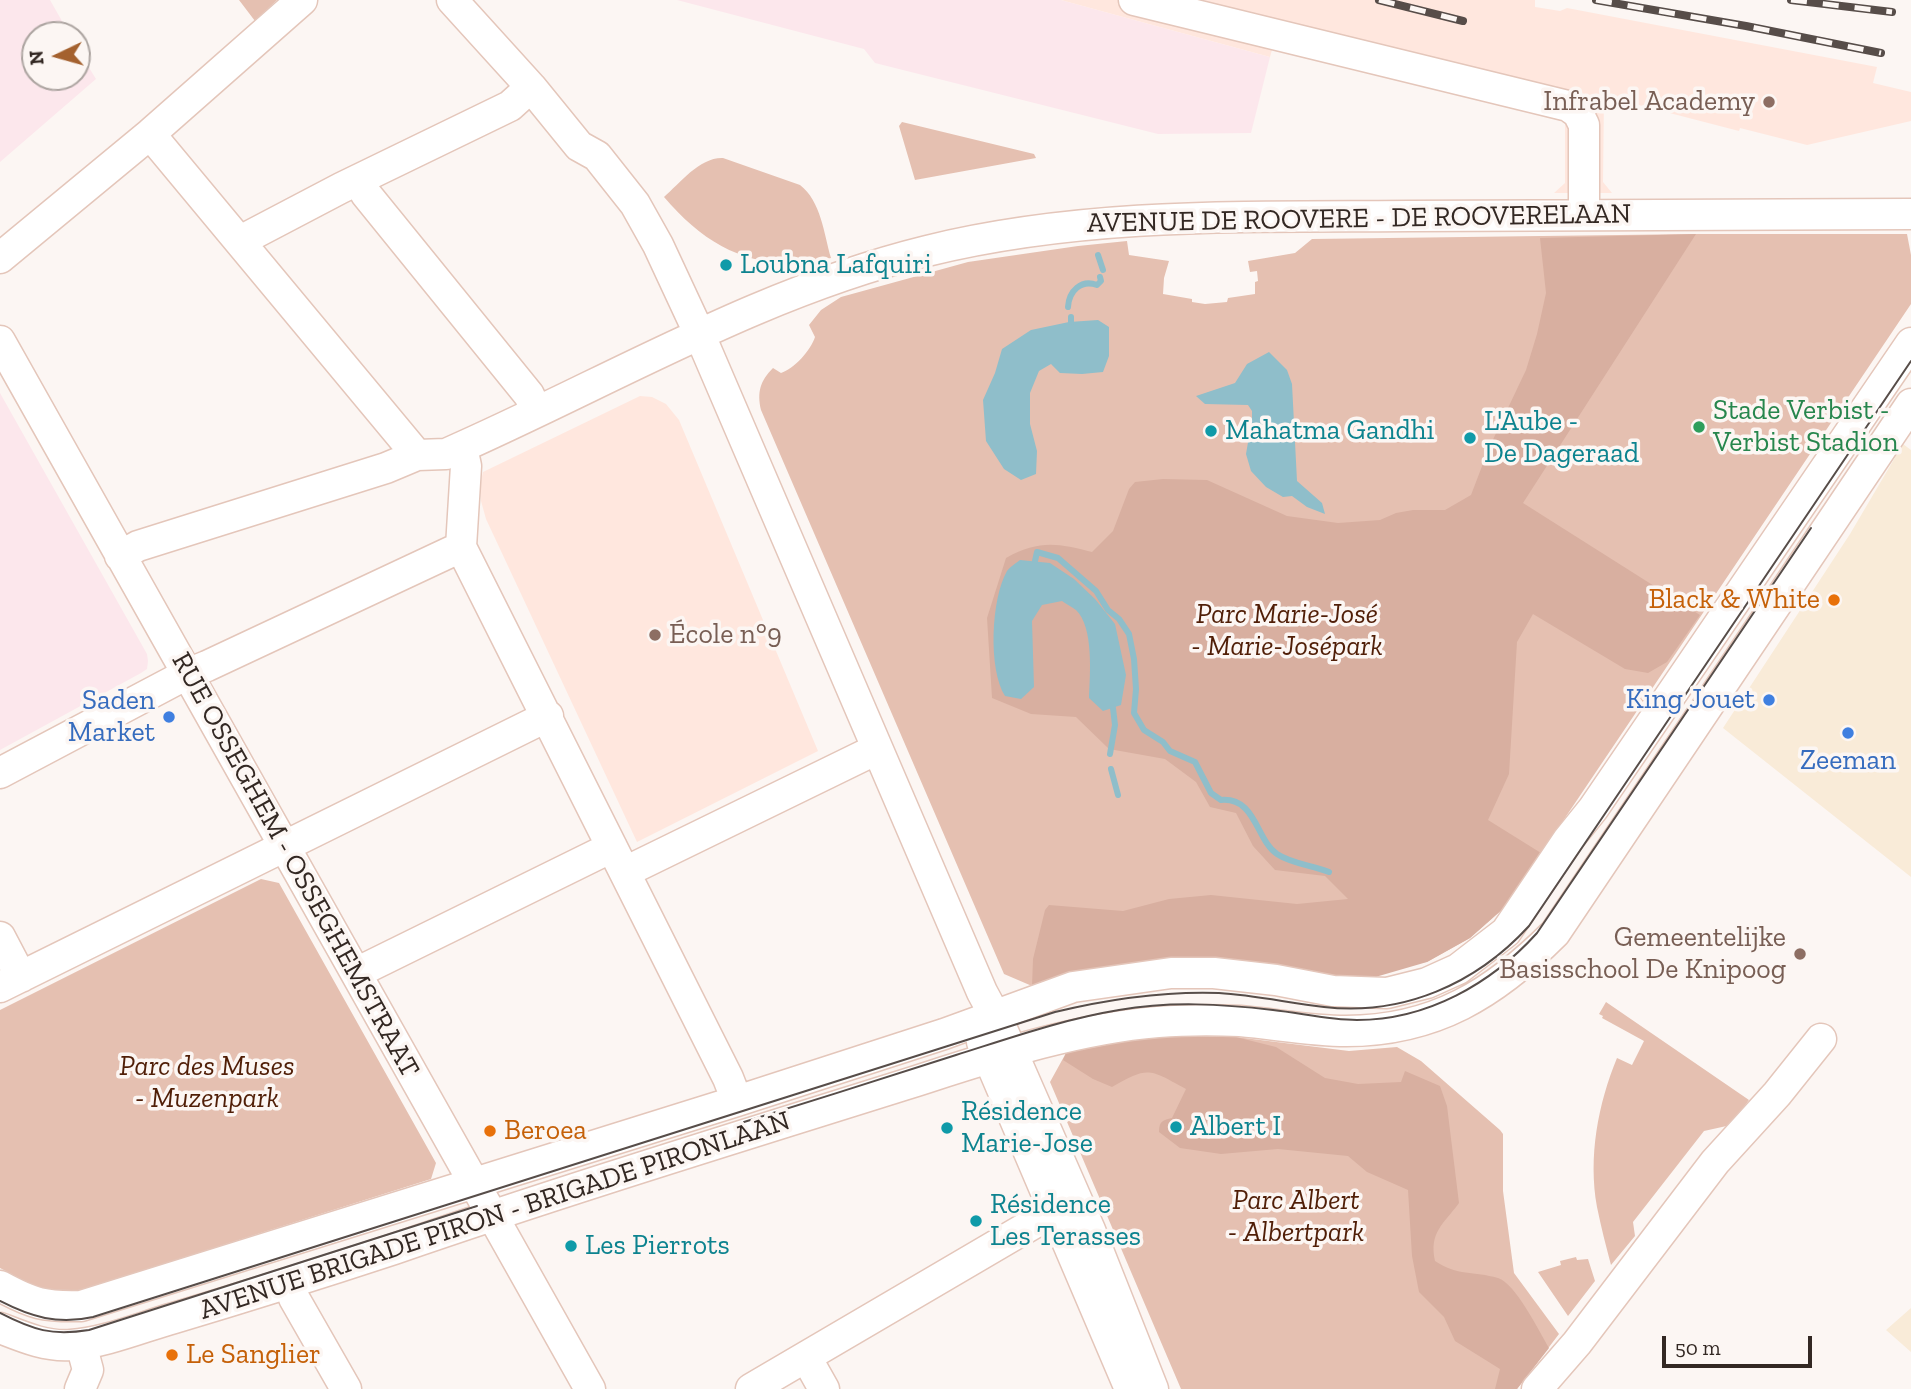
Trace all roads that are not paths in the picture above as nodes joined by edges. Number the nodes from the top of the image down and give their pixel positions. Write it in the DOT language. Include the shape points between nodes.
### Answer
graph roads {
  1 [pos="302,0"];
  2 [pos="452,0"];
  3 [pos="1134,0"];
  4 [pos="531,87"];
  5 [pos="150,134"];
  6 [pos="358,180"];
  7 [pos="1911,214"];
  8 [pos="1584,215"];
  9 [pos="240,241"];
  10 [pos="0,258"];
  11 [pos="691,337"];
  12 [pos="0,341"];
  13 [pos="1911,343"];
  14 [pos="1911,404"];
  15 [pos="536,411"];
  16 [pos="462,447"];
  17 [pos="417,455"];
  18 [pos="461,547"];
  19 [pos="120,556"];
  20 [pos="187,674"];
  21 [pos="548,716"];
  22 [pos="868,753"];
  23 [pos="0,773"];
  24 [pos="285,847"];
  25 [pos="619,860"];
  26 [pos="0,937"];
  27 [pos="356,973"];
  28 [pos="11,982"];
  29 [pos="984,1019"];
  30 [pos="1821,1039"];
  31 [pos="1000,1055"];
  32 [pos="737,1101"];
  33 [pos="474,1183"];
  34 [pos="1065,1205"];
  35 [pos="493,1215"];
  36 [pos="289,1284"];
  37 [pos="0,1286"];
  38 [pos="47,1307"];
  39 [pos="0,1328"];
  40 [pos="74,1345"];
  41 [pos="806,1357"];
  42 [pos="80,1389"];
  43 [pos="346,1389"];
  44 [pos="590,1389"];
  45 [pos="751,1389"];
  46 [pos="824,1389"];
  47 [pos="1130,1389"];
  48 [pos="1153,1389"];
  49 [pos="1537,1389"];
  1 -- 5 [label="street"];
  2 -- 4 [label="street"];
  3 -- 8 [label="street" via="1568,106 1584,125"];
  4 -- 6 [label="street" via="510,106"];
  4 -- 11 [label="street" via="635,204 658,245"];
  5 -- 9 [label="street"];
  5 -- 10 [label="street"];
  6 -- 9 [label="street"];
  6 -- 15 [label="street" via="529,395"];
  7 -- 8 [label="street, AVENUE DE ROOVERE - DE ROOVERELAAN"];
  8 -- 11 [label="street, AVENUE DE ROOVERE - DE ROOVERELAAN" via="1210,218 1072,224 911,256 811,286"];
  9 -- 17 [label="street"];
  11 -- 15 [label="street, AVENUE DE ROOVERE - DE ROOVERELAAN"];
  11 -- 22 [label="street"];
  12 -- 19 [label="street, RUE OSSEGHEM - OSSEGHEMSTRAAT"];
  13 -- 29 [label="street, AVENUE BRIGADE PIRON - BRIGADE PIRONLAAN" via="1506,932 1458,969 1387,993 1333,991 1214,973 1171,973 1073,987"];
  14 -- 31 [label="street, AVENUE BRIGADE PIRON - BRIGADE PIRONLAAN" via="1555,933 1495,986 1447,1013 1376,1030 1239,1021 1158,1022 1077,1035"];
  15 -- 16 [label="street, AVENUE DE ROOVERE - DE ROOVERELAAN"];
  16 -- 17 [label="street, AVENUE DE ROOVERE - DE ROOVERELAAN" via="446,454"];
  16 -- 18 [label="street" via="466,466"];
  17 -- 19 [label="street, AVENUE DE ROOVERE - DE ROOVERELAAN" via="138,546"];
  18 -- 20 [label="street"];
  18 -- 21 [label="street"];
  19 -- 20 [label="street, RUE OSSEGHEM - OSSEGHEMSTRAAT"];
  20 -- 23 [label="street"];
  20 -- 24 [label="street, RUE OSSEGHEM - OSSEGHEMSTRAAT"];
  21 -- 24 [label="street"];
  21 -- 25 [label="street"];
  22 -- 25 [label="street"];
  22 -- 29 [label="street"];
  24 -- 27 [label="street, RUE OSSEGHEM - OSSEGHEMSTRAAT"];
  24 -- 28 [label="street"];
  25 -- 27 [label="street"];
  25 -- 32 [label="street"];
  26 -- 28 [label="street"];
  27 -- 33 [label="street, RUE OSSEGHEM - OSSEGHEMSTRAAT"];
  29 -- 31 [label="street"];
  29 -- 32 [label="street, AVENUE BRIGADE PIRON - BRIGADE PIRONLAAN"];
  30 -- 49 [label="street" via="1714,1162"];
  31 -- 34 [label="street"];
  31 -- 35 [label="street, AVENUE BRIGADE PIRON - BRIGADE PIRONLAAN"];
  32 -- 33 [label="street, AVENUE BRIGADE PIRON - BRIGADE PIRONLAAN"];
  33 -- 35 [label="street, RUE OSSEGHEM - OSSEGHEMSTRAAT"];
  33 -- 38 [label="street, AVENUE BRIGADE PIRON - BRIGADE PIRONLAAN" via="80,1306"];
  34 -- 41 [label="street"];
  34 -- 47 [label="street"];
  34 -- 48 [label="street"];
  35 -- 36 [label="street, AVENUE BRIGADE PIRON - BRIGADE PIRONLAAN"];
  35 -- 44 [label="street, RUE OSSEGHEM - OSSEGHEMSTRAAT"];
  36 -- 40 [label="street, AVENUE BRIGADE PIRON - BRIGADE PIRONLAAN"];
  36 -- 43 [label="street"];
  37 -- 38 [label="street, AVENUE BRIGADE PIRON - BRIGADE PIRONLAAN"];
  38 -- 40 [label="street"];
  39 -- 40 [label="street, AVENUE BRIGADE PIRON - BRIGADE PIRONLAAN" via="42,1344"];
  40 -- 42 [label="street" via="89,1370"];
  41 -- 45 [label="street"];
  41 -- 46 [label="street"];
}
